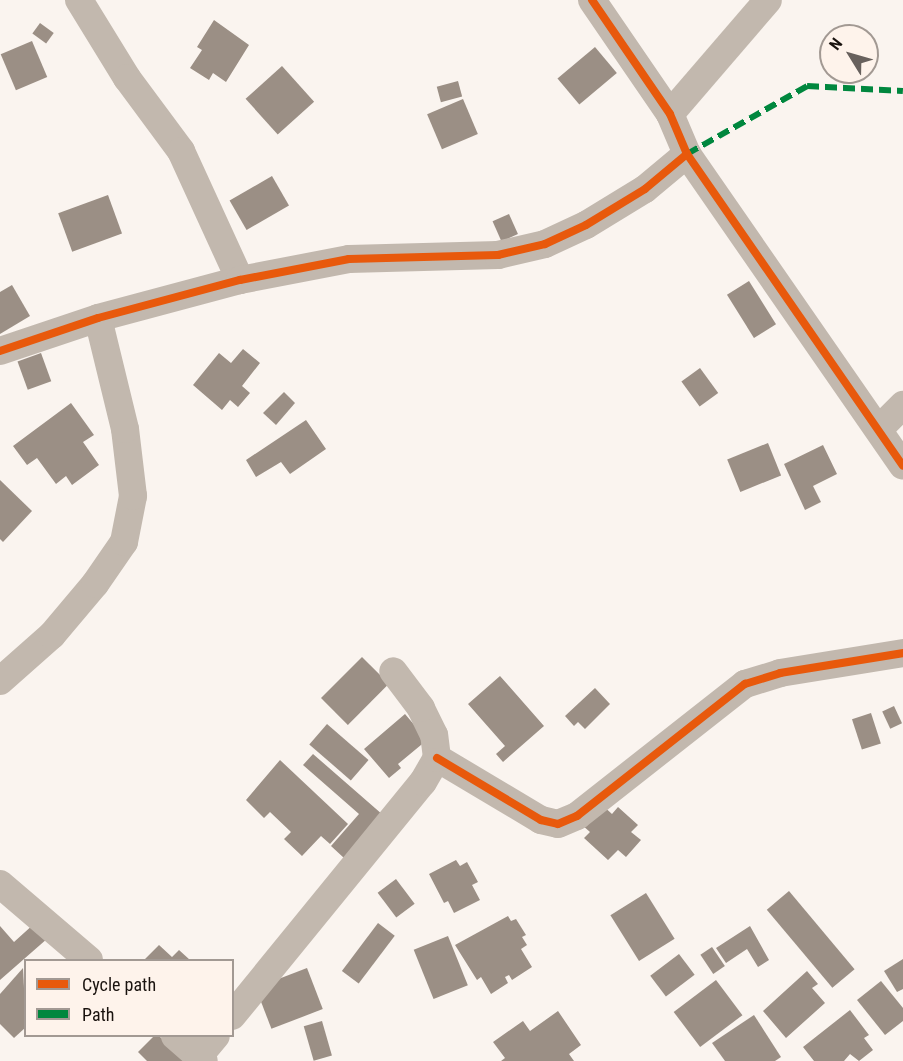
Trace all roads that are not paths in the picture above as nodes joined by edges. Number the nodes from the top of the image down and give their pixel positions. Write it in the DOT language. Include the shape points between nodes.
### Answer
graph roads {
  1 [pos="78,0"];
  2 [pos="592,0"];
  3 [pos="768,0"];
  4 [pos="670,114"];
  5 [pos="687,154"];
  6 [pos="240,280"];
  7 [pos="98,318"];
  8 [pos="0,351"];
  9 [pos="903,405"];
  10 [pos="880,428"];
  11 [pos="903,466"];
  12 [pos="903,652"];
  13 [pos="393,671"];
  14 [pos="0,681"];
  15 [pos="437,758"];
  16 [pos="0,884"];
  17 [pos="88,959"];
  18 [pos="234,1014"];
  19 [pos="179,1037"];
  20 [pos="206,1051"];
  1 -- 6 [label="street" via="127,78 181,151"];
  2 -- 4 [label="street"];
  3 -- 4 [label="street"];
  4 -- 5 [label="street"];
  5 -- 6 [label="street" via="645,189 545,244 498,255 349,259"];
  5 -- 10 [label="street"];
  6 -- 7 [label="street"];
  7 -- 8 [label="street"];
  7 -- 14 [label="street" via="124,429 134,496 124,542 52,635"];
  9 -- 10 [label="street"];
  10 -- 11 [label="street"];
  12 -- 15 [label="street" via="745,684 577,816 558,824 541,820"];
  13 -- 15 [label="street" via="421,708 434,735"];
  15 -- 18 [label="street" via="423,782"];
  16 -- 17 [label="street"];
  19 -- 20 [label="street"];
}
